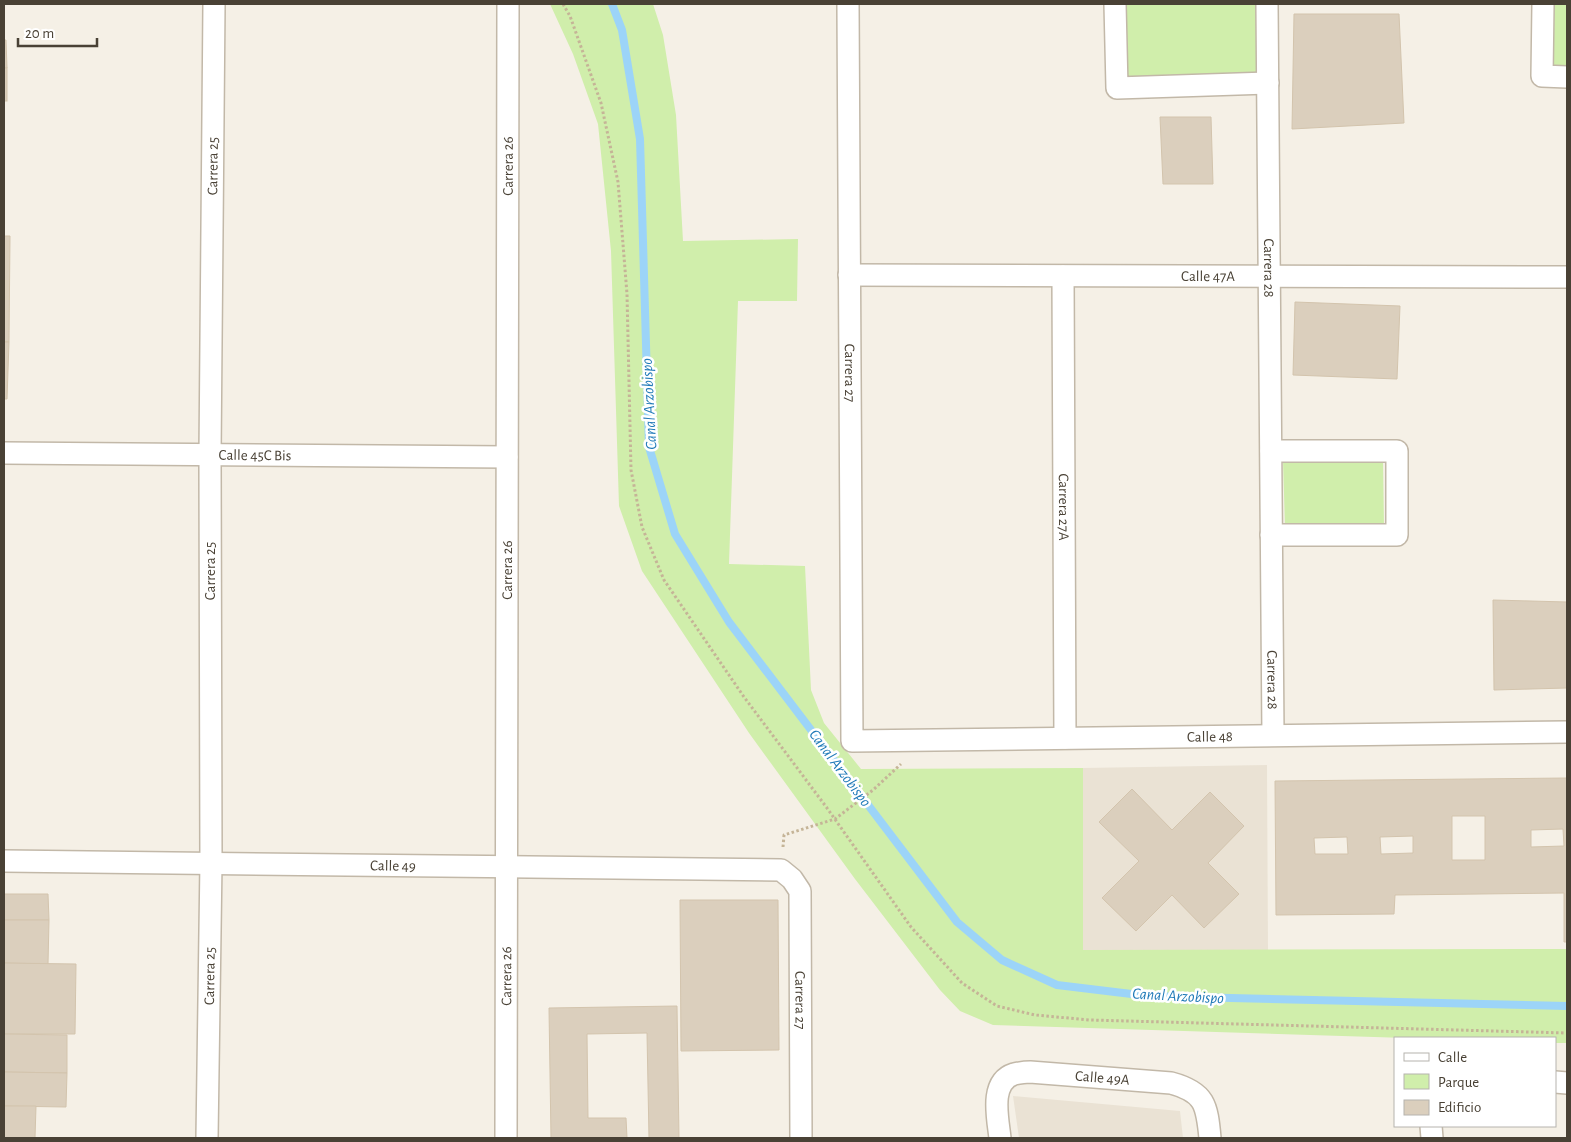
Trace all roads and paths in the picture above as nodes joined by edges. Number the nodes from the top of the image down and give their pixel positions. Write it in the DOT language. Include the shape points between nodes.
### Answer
graph roads {
  1 [pos="214,4"];
  2 [pos="508,4"];
  3 [pos="563,4"];
  4 [pos="848,4"];
  5 [pos="1114,4"];
  6 [pos="1267,4"];
  7 [pos="1542,4"];
  8 [pos="1567,77"];
  9 [pos="1268,84"];
  10 [pos="849,275"];
  11 [pos="1063,276"];
  12 [pos="1269,276"];
  13 [pos="1567,277"];
  14 [pos="1271,451"];
  15 [pos="4,453"];
  16 [pos="210,455"];
  17 [pos="507,456"];
  18 [pos="1271,535"];
  19 [pos="1567,732"];
  20 [pos="1273,735"];
  21 [pos="1066,738"];
  22 [pos="852,741"];
  23 [pos="873,790"];
  24 [pos="836,819"];
  25 [pos="784,834"];
  26 [pos="4,861"];
  27 [pos="211,862"];
  28 [pos="506,866"];
  29 [pos="781,870"];
  30 [pos="1567,1033"];
  31 [pos="207,1138"];
  32 [pos="506,1138"];
  33 [pos="801,1138"];
  34 [pos="1000,1138"];
  35 [pos="1210,1138"];
  1 -- 16 [label="street, Carrera 25"];
  2 -- 17 [label="street, Carrera 26"];
  3 -- 24 [label="path" via="601,103 618,182 627,294 631,470 642,527 664,580 744,696"];
  4 -- 10 [label="street, Carrera 27"];
  5 -- 9 [label="street" via="1117,88"];
  6 -- 9 [label="street, Carrera 28"];
  7 -- 8 [label="street" via="1542,76"];
  9 -- 12 [label="street, Carrera 28"];
  10 -- 11 [label="street, Calle 47A"];
  10 -- 22 [label="street, Carrera 27"];
  11 -- 12 [label="street, Calle 47A"];
  11 -- 21 [label="street, Carrera 27A"];
  12 -- 13 [label="street, Calle 47A"];
  12 -- 14 [label="street, Carrera 28"];
  14 -- 18 [label="street, Carrera 28"];
  14 -- 18 [label="street" via="1397,452 1397,535"];
  15 -- 16 [label="street, Calle 45C Bis"];
  16 -- 17 [label="street, Calle 45C Bis"];
  16 -- 27 [label="street, Carrera 25"];
  17 -- 28 [label="street, Carrera 26"];
  18 -- 20 [label="street, Carrera 28"];
  19 -- 20 [label="street, Calle 48"];
  20 -- 21 [label="street, Calle 48"];
  21 -- 22 [label="street, Calle 48"];
  23 -- 24 [label="path"];
  24 -- 25 [label="path"];
  24 -- 30 [label="path" via="911,927 962,983 998,1006 1035,1015 1090,1020"];
  26 -- 27 [label="street, Calle 49"];
  27 -- 28 [label="street, Calle 49"];
  27 -- 31 [label="street, Carrera 25"];
  28 -- 29 [label="street, Calle 49"];
  28 -- 32 [label="street, Carrera 26"];
  29 -- 33 [label="street, Carrera 27" via="800,891"];
  34 -- 35 [label="street, Calle 49A" via="997,1092 1012,1074 1039,1072 1170,1083 1188,1088 1200,1098 1207,1110"];
}
